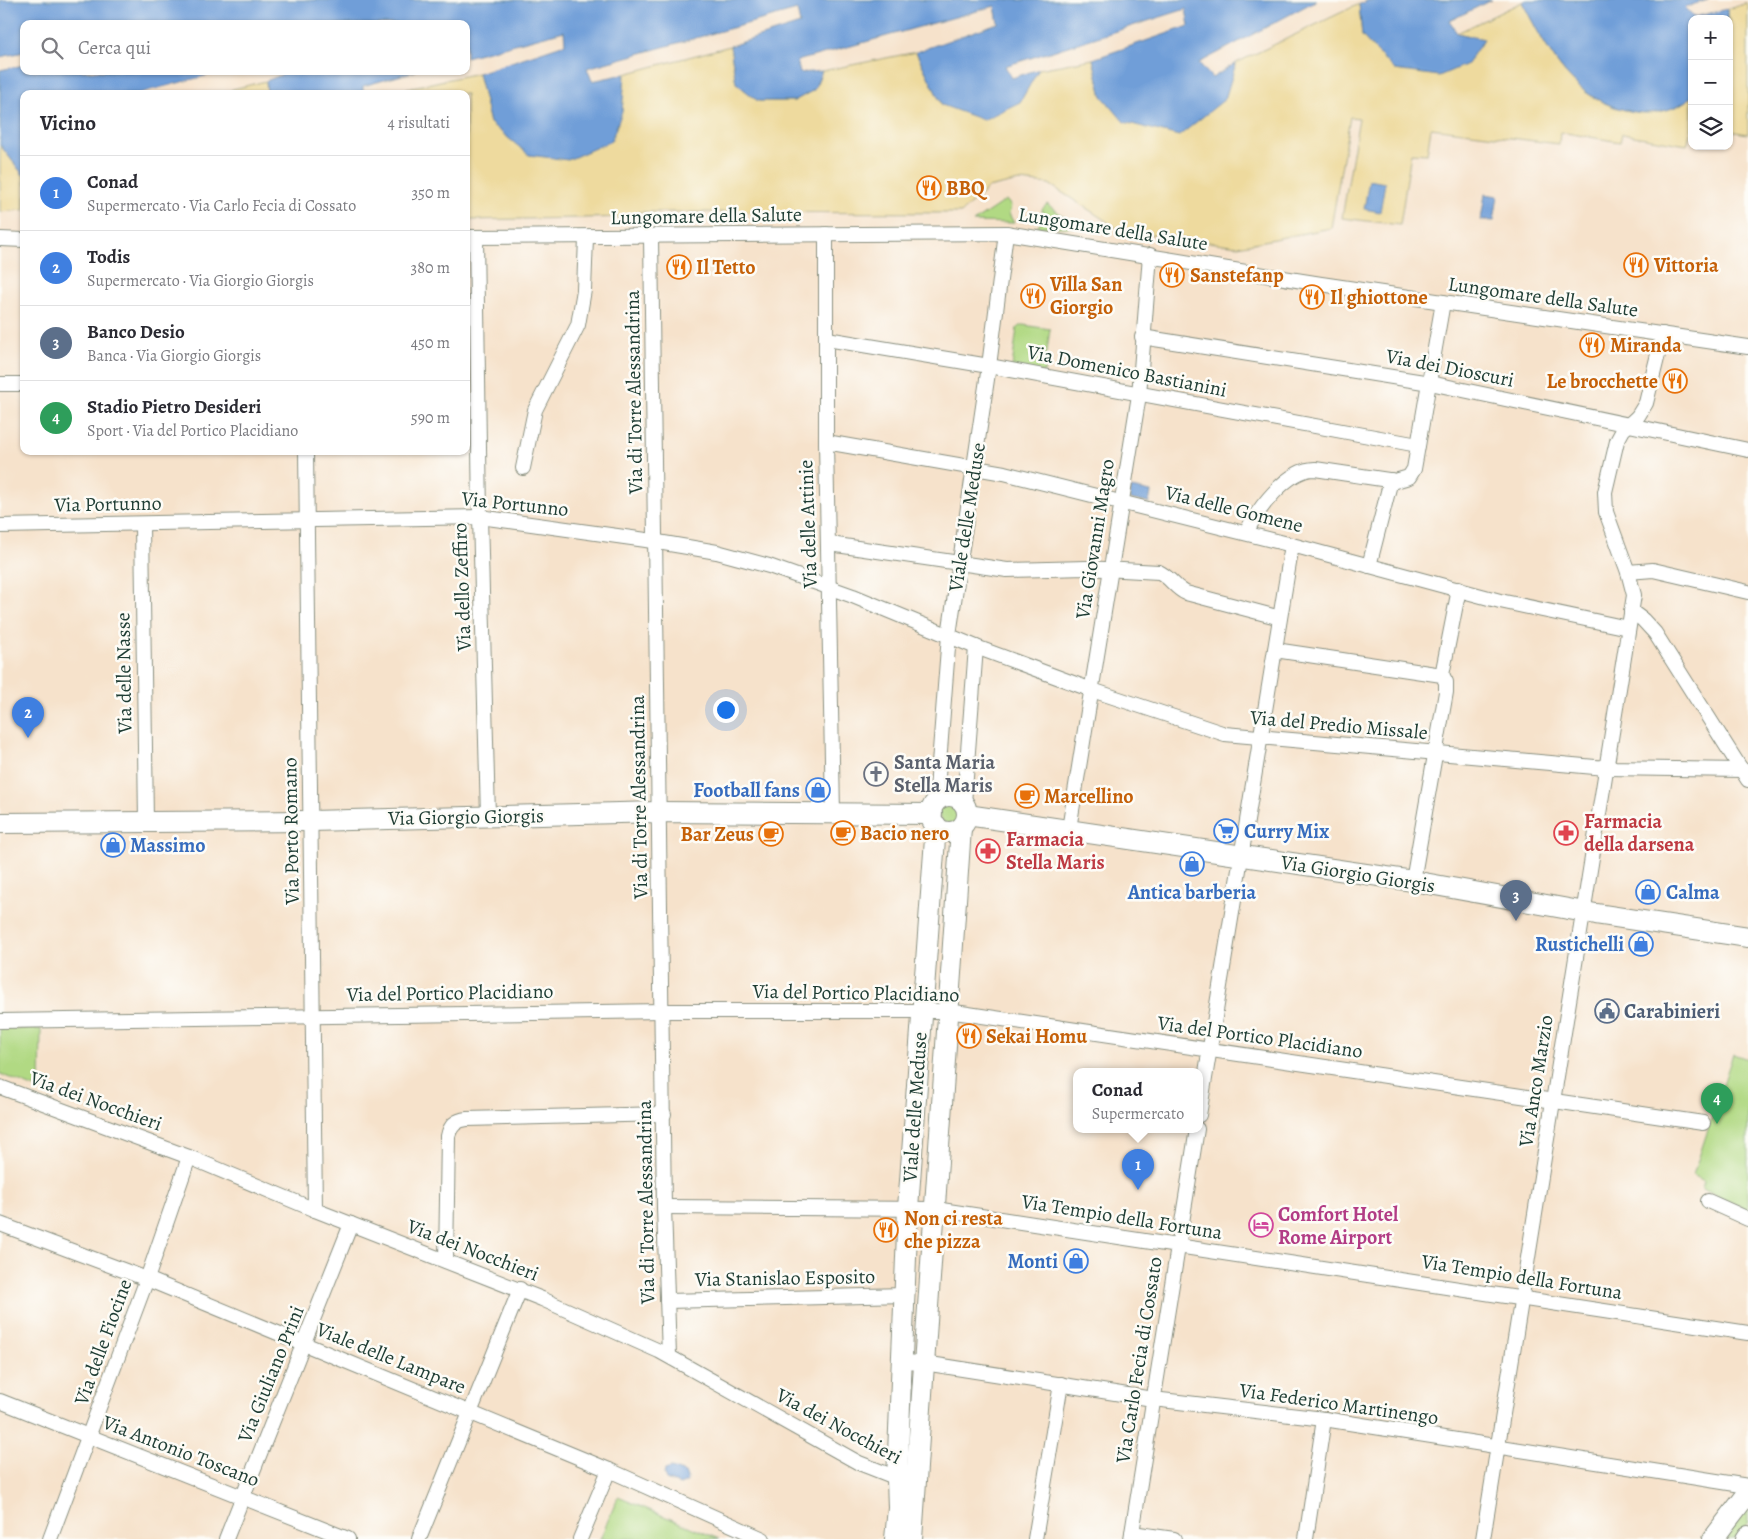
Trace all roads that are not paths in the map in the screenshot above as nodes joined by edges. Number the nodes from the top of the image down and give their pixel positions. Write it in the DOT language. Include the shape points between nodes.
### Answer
graph roads {
  1 [pos="1006,233"];
  2 [pos="826,234"];
  3 [pos="471,237"];
  4 [pos="652,237"];
  5 [pos="586,238"];
  6 [pos="0,240"];
  7 [pos="20,240"];
  8 [pos="1150,255"];
  9 [pos="1443,302"];
  10 [pos="1663,334"];
  11 [pos="1142,337"];
  12 [pos="827,339"];
  13 [pos="1748,347"];
  14 [pos="990,366"];
  15 [pos="1430,382"];
  16 [pos="0,384"];
  17 [pos="20,384"];
  18 [pos="1139,395"];
  19 [pos="1629,425"];
  20 [pos="826,442"];
  21 [pos="1418,445"];
  22 [pos="1748,450"];
  23 [pos="306,455"];
  24 [pos="975,467"];
  25 [pos="523,468"];
  26 [pos="1391,480"];
  27 [pos="1121,501"];
  28 [pos="480,516"];
  29 [pos="307,520"];
  30 [pos="142,524"];
  31 [pos="0,526"];
  32 [pos="1246,533"];
  33 [pos="656,541"];
  34 [pos="830,544"];
  35 [pos="1292,545"];
  36 [pos="960,564"];
  37 [pos="1369,566"];
  38 [pos="1110,569"];
  39 [pos="1628,572"];
  40 [pos="830,588"];
  41 [pos="1459,589"];
  42 [pos="1748,592"];
  43 [pos="1631,611"];
  44 [pos="1273,616"];
  45 [pos="1628,628"];
  46 [pos="949,635"];
  47 [pos="976,648"];
  48 [pos="1275,650"];
  49 [pos="1442,675"];
  50 [pos="1092,690"];
  51 [pos="1260,738"];
  52 [pos="1436,754"];
  53 [pos="1606,768"];
  54 [pos="1745,775"];
  55 [pos="658,812"];
  56 [pos="833,813"];
  57 [pos="934,814"];
  58 [pos="964,815"];
  59 [pos="488,816"];
  60 [pos="311,821"];
  61 [pos="146,822"];
  62 [pos="0,823"];
  63 [pos="1069,829"];
  64 [pos="1241,855"];
  65 [pos="1413,882"];
  66 [pos="1583,911"];
  67 [pos="1748,937"];
  68 [pos="663,1011"];
  69 [pos="921,1012"];
  70 [pos="948,1012"];
  71 [pos="313,1015"];
  72 [pos="0,1021"];
  73 [pos="1210,1050"];
  74 [pos="0,1088"];
  75 [pos="1203,1091"];
  76 [pos="1553,1101"];
  77 [pos="664,1114"];
  78 [pos="1703,1123"];
  79 [pos="1196,1133"];
  80 [pos="189,1157"];
  81 [pos="1708,1201"];
  82 [pos="664,1207"];
  83 [pos="908,1208"];
  84 [pos="934,1208"];
  85 [pos="315,1210"];
  86 [pos="1748,1219"];
  87 [pos="0,1224"];
  88 [pos="351,1224"];
  89 [pos="1178,1246"];
  90 [pos="446,1261"];
  91 [pos="147,1279"];
  92 [pos="520,1289"];
  93 [pos="904,1295"];
  94 [pos="1522,1297"];
  95 [pos="667,1301"];
  96 [pos="1748,1333"];
  97 [pos="304,1344"];
  98 [pos="668,1356"];
  99 [pos="902,1362"];
  100 [pos="924,1363"];
  101 [pos="1061,1384"];
  102 [pos="1153,1399"];
  103 [pos="0,1401"];
  104 [pos="470,1412"];
  105 [pos="1324,1419"];
  106 [pos="88,1437"];
  107 [pos="1498,1448"];
  108 [pos="609,1470"];
  109 [pos="906,1481"];
  110 [pos="1748,1486"];
  111 [pos="1748,1493"];
  112 [pos="244,1496"];
  113 [pos="1131,1536"];
  114 [pos="50,1539"];
  115 [pos="226,1539"];
  116 [pos="348,1539"];
  117 [pos="419,1539"];
  118 [pos="580,1539"];
  119 [pos="763,1539"];
  120 [pos="895,1539"];
  121 [pos="912,1539"];
  122 [pos="1035,1539"];
  123 [pos="1174,1539"];
  124 [pos="1306,1539"];
  125 [pos="1483,1539"];
  126 [pos="1713,1539"];
  1 -- 2 [label="street, Lungomare della Salute"];
  1 -- 8 [label="street, Lungomare della Salute"];
  1 -- 14 [label="street, Viale delle Meduse"];
  2 -- 4 [label="street, Lungomare della Salute"];
  2 -- 12 [label="street, Via delle Attinie"];
  3 -- 5 [label="street, Lungomare della Salute"];
  3 -- 28 [label="street, Via dello Zeffiro"];
  4 -- 5 [label="street, Lungomare della Salute"];
  4 -- 33 [label="street, Via di Torre Alessandrina"];
  5 -- 25 [label="street" via="584,290 578,324 535,410"];
  6 -- 7 [label="street"];
  8 -- 9 [label="street, Lungomare della Salute"];
  8 -- 11 [label="street, Via Giovanni Magro"];
  9 -- 10 [label="street, Lungomare della Salute"];
  9 -- 15 [label="street"];
  10 -- 13 [label="street, Lungomare della Salute"];
  10 -- 19 [label="street" via="1646,403"];
  11 -- 15 [label="street, Via dei Dioscuri"];
  11 -- 18 [label="street, Via Giovanni Magro"];
  12 -- 14 [label="street, Via Domenico Bastianini"];
  12 -- 20 [label="street, Via delle Attinie"];
  14 -- 18 [label="street, Via Domenico Bastianini"];
  14 -- 24 [label="street, Viale delle Meduse"];
  15 -- 19 [label="street, Via dei Dioscuri"];
  15 -- 21 [label="street"];
  16 -- 17 [label="street"];
  18 -- 21 [label="street, Via Domenico Bastianini"];
  18 -- 27 [label="street, Via Giovanni Magro"];
  19 -- 22 [label="street, Via dei Dioscuri"];
  19 -- 39 [label="street" via="1615,446 1605,496 1608,517"];
  20 -- 24 [label="street, Via delle Gomene"];
  20 -- 34 [label="street, Via delle Attinie"];
  21 -- 26 [label="street" via="1411,475 1404,480"];
  23 -- 29 [label="street, Via Porto Romano"];
  24 -- 27 [label="street, Via delle Gomene"];
  24 -- 36 [label="street, Viale delle Meduse"];
  26 -- 32 [label="street" via="1315,469 1303,471 1262,506"];
  26 -- 37 [label="street"];
  27 -- 32 [label="street, Via delle Gomene"];
  27 -- 38 [label="street, Via Giovanni Magro"];
  28 -- 29 [label="street, Via Portunno"];
  28 -- 33 [label="street, Via Portunno"];
  28 -- 59 [label="street, Via dello Zeffiro"];
  29 -- 30 [label="street, Via Portunno"];
  29 -- 60 [label="street, Via Porto Romano"];
  30 -- 31 [label="street, Via Portunno"];
  30 -- 61 [label="street, Via delle Nasse"];
  32 -- 35 [label="street, Via delle Gomene"];
  33 -- 40 [label="street, Via Portunno" via="743,558"];
  33 -- 55 [label="street, Via di Torre Alessandrina"];
  34 -- 36 [label="street"];
  34 -- 40 [label="street, Via delle Attinie"];
  35 -- 37 [label="street, Via delle Gomene"];
  35 -- 48 [label="street"];
  36 -- 38 [label="street" via="1014,571"];
  36 -- 46 [label="street, Viale delle Meduse"];
  37 -- 41 [label="street, Via delle Gomene"];
  38 -- 44 [label="street" via="1159,572 1186,593"];
  38 -- 50 [label="street, Via Giovanni Magro"];
  39 -- 42 [label="street" via="1653,570"];
  39 -- 43 [label="street, Via Anco Marzio" via="1634,595"];
  40 -- 46 [label="street, Via Portunno"];
  40 -- 56 [label="street, Via delle Attinie"];
  41 -- 45 [label="street, Via delle Gomene"];
  41 -- 49 [label="street"];
  43 -- 45 [label="street, Via Anco Marzio"];
  43 -- 54 [label="street" via="1655,633"];
  45 -- 53 [label="street, Via Anco Marzio"];
  46 -- 47 [label="street, Via del Predio Missale"];
  46 -- 57 [label="street, Viale delle Meduse"];
  47 -- 50 [label="street, Via del Predio Missale"];
  47 -- 58 [label="street, Viale delle Meduse"];
  48 -- 49 [label="street"];
  48 -- 51 [label="street"];
  49 -- 52 [label="street" via="1446,687"];
  50 -- 51 [label="street, Via del Predio Missale" via="1210,730"];
  50 -- 63 [label="street, Via Giovanni Magro"];
  51 -- 52 [label="street, Via del Predio Missale"];
  51 -- 64 [label="street"];
  52 -- 53 [label="street, Via del Predio Missale"];
  52 -- 65 [label="street"];
  53 -- 54 [label="street, Via del Predio Missale"];
  53 -- 66 [label="street, Via Anco Marzio"];
  55 -- 56 [label="street, Via Giorgio Giorgis"];
  55 -- 59 [label="street, Via Giorgio Giorgis"];
  55 -- 68 [label="street, Via di Torre Alessandrina"];
  56 -- 57 [label="street, Via Giorgio Giorgis"];
  57 -- 58 [label="street" via="948,832"];
  57 -- 58 [label="street" via="942,797 951,796"];
  57 -- 69 [label="street, Viale delle Meduse"];
  58 -- 63 [label="street, Via Giorgio Giorgis"];
  58 -- 70 [label="street, Viale delle Meduse"];
  59 -- 60 [label="street, Via Giorgio Giorgis"];
  60 -- 61 [label="street, Via Giorgio Giorgis"];
  60 -- 71 [label="street, Via Porto Romano"];
  61 -- 62 [label="street, Via Giorgio Giorgis"];
  63 -- 64 [label="street, Via Giorgio Giorgis"];
  64 -- 65 [label="street, Via Giorgio Giorgis"];
  64 -- 73 [label="street"];
  65 -- 66 [label="street, Via Giorgio Giorgis"];
  66 -- 67 [label="street, Via Giorgio Giorgis"];
  66 -- 76 [label="street, Via Anco Marzio"];
  68 -- 69 [label="street, Via del Portico Placidiano"];
  68 -- 71 [label="street, Via del Portico Placidiano"];
  68 -- 77 [label="street, Via di Torre Alessandrina"];
  69 -- 70 [label="street, Via del Portico Placidiano"];
  69 -- 83 [label="street, Viale delle Meduse"];
  70 -- 73 [label="street, Via del Portico Placidiano"];
  70 -- 84 [label="street, Viale delle Meduse"];
  71 -- 72 [label="street, Via del Portico Placidiano"];
  71 -- 85 [label="street, Via Porto Romano"];
  73 -- 75 [label="street"];
  73 -- 76 [label="street, Via del Portico Placidiano"];
  74 -- 80 [label="street, Via dei Nocchieri"];
  76 -- 78 [label="street, Via del Portico Placidiano"];
  76 -- 94 [label="street, Via Anco Marzio"];
  77 -- 82 [label="street, Via di Torre Alessandrina"];
  77 -- 90 [label="street" via="464,1119 454,1124 447,1141"];
  79 -- 89 [label="street, Via Carlo Fecia di Cossato"];
  80 -- 85 [label="street, Via dei Nocchieri"];
  80 -- 91 [label="street, Via delle Fiocine"];
  81 -- 86 [label="street"];
  82 -- 83 [label="street, Via Tempio della Fortuna"];
  82 -- 95 [label="street, Via di Torre Alessandrina"];
  83 -- 84 [label="street, Via Tempio della Fortuna"];
  83 -- 93 [label="street, Viale delle Meduse"];
  84 -- 89 [label="street, Via Tempio della Fortuna"];
  84 -- 100 [label="street, Viale delle Meduse"];
  85 -- 88 [label="street, Via dei Nocchieri"];
  87 -- 91 [label="street, Viale delle Lampare"];
  88 -- 90 [label="street, Via dei Nocchieri"];
  88 -- 97 [label="street, Via Giuliano Prini"];
  89 -- 94 [label="street, Via Tempio della Fortuna"];
  89 -- 102 [label="street, Via Carlo Fecia di Cossato"];
  90 -- 92 [label="street, Via dei Nocchieri"];
  91 -- 97 [label="street, Viale delle Lampare"];
  91 -- 106 [label="street, Via delle Fiocine"];
  92 -- 98 [label="street, Via dei Nocchieri"];
  92 -- 104 [label="street"];
  93 -- 95 [label="street, Via Stanislao Esposito"];
  93 -- 99 [label="street, Viale delle Meduse"];
  94 -- 96 [label="street, Via Tempio della Fortuna"];
  94 -- 107 [label="street, Via Anco Marzio"];
  95 -- 98 [label="street, Via di Torre Alessandrina"];
  97 -- 104 [label="street, Viale delle Lampare"];
  97 -- 112 [label="street, Via Giuliano Prini"];
  98 -- 109 [label="street, Via dei Nocchieri" via="853,1460"];
  99 -- 100 [label="street, Via Federico Martinengo"];
  99 -- 109 [label="street, Viale delle Meduse"];
  100 -- 101 [label="street, Via Federico Martinengo"];
  100 -- 109 [label="street, Viale delle Meduse"];
  101 -- 102 [label="street, Via Federico Martinengo"];
  101 -- 122 [label="street"];
  102 -- 105 [label="street, Via Federico Martinengo"];
  102 -- 113 [label="street, Via Carlo Fecia di Cossato"];
  103 -- 106 [label="street, Via Antonio Toscano"];
  104 -- 108 [label="street, Viale delle Lampare"];
  104 -- 117 [label="street"];
  105 -- 107 [label="street, Via Federico Martinengo"];
  105 -- 124 [label="street"];
  106 -- 112 [label="street, Via Antonio Toscano"];
  106 -- 114 [label="street, Via delle Fiocine"];
  107 -- 110 [label="street, Via Federico Martinengo"];
  107 -- 125 [label="street, Via Anco Marzio"];
  108 -- 118 [label="street"];
  108 -- 119 [label="street, Viale delle Lampare"];
  109 -- 120 [label="street, Viale delle Meduse" via="898,1508"];
  109 -- 121 [label="street, Viale delle Meduse"];
  111 -- 126 [label="street"];
  112 -- 115 [label="street, Via Giuliano Prini"];
  112 -- 116 [label="street, Via Antonio Toscano"];
  113 -- 123 [label="street"];
}
